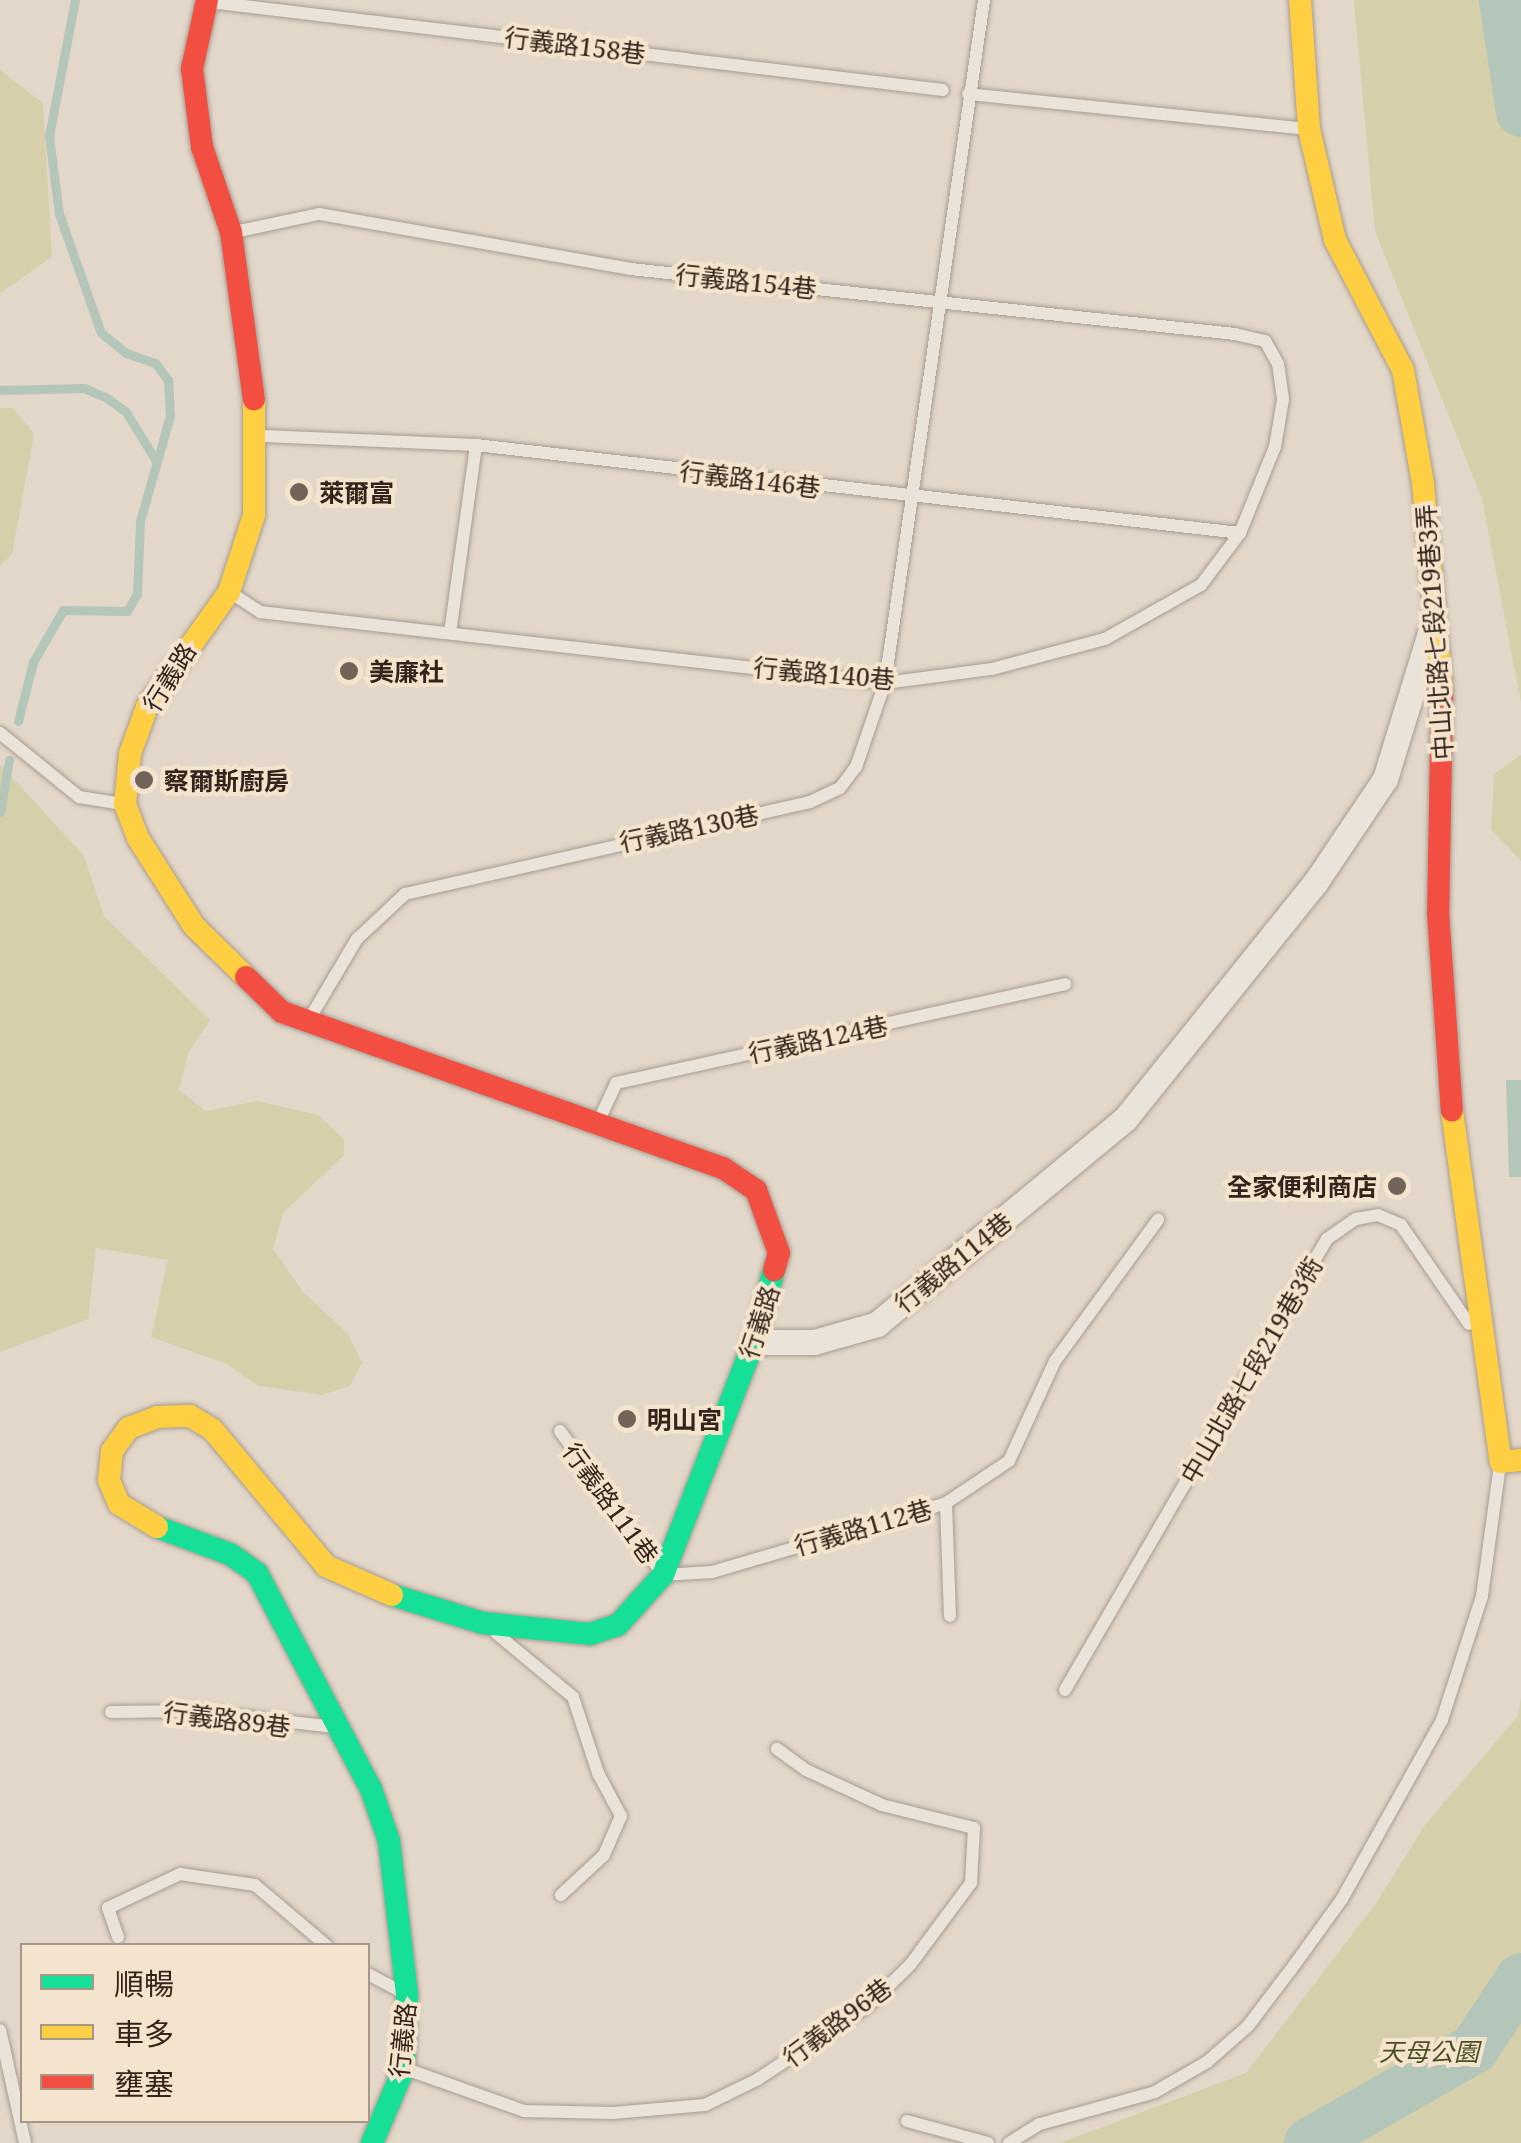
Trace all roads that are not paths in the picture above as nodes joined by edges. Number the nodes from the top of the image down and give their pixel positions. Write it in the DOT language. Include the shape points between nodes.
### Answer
graph roads {
  1 [pos="984,0"];
  2 [pos="1300,0"];
  3 [pos="207,1"];
  4 [pos="942,90"];
  5 [pos="968,94"];
  6 [pos="1308,129"];
  7 [pos="231,232"];
  8 [pos="936,302"];
  9 [pos="1264,341"];
  10 [pos="258,436"];
  11 [pos="476,445"];
  12 [pos="909,499"];
  13 [pos="1240,534"];
  14 [pos="229,592"];
  15 [pos="1435,619"];
  16 [pos="450,633"];
  17 [pos="885,683"];
  18 [pos="0,733"];
  19 [pos="124,804"];
  20 [pos="1065,984"];
  21 [pos="306,1024"];
  22 [pos="597,1125"];
  23 [pos="1158,1220"];
  24 [pos="1479,1338"];
  25 [pos="754,1342"];
  26 [pos="560,1431"];
  27 [pos="1511,1461"];
  28 [pos="946,1503"];
  29 [pos="663,1574"];
  30 [pos="950,1616"];
  31 [pos="484,1624"];
  32 [pos="1065,1690"];
  33 [pos="112,1712"];
  34 [pos="342,1725"];
  35 [pos="777,1749"];
  36 [pos="561,1895"];
  37 [pos="118,1937"];
  38 [pos="323,1943"];
  39 [pos="370,1975"];
  40 [pos="407,1995"];
  41 [pos="0,2030"];
  42 [pos="404,2068"];
  43 [pos="20,2117"];
  44 [pos="907,2121"];
  45 [pos="372,2143"];
  46 [pos="988,2143"];
  47 [pos="1009,2143"];
  1 -- 5 [label="lane, 行義路130巷"];
  2 -- 6 [label="street, 中山北路七段219巷3弄"];
  3 -- 4 [label="lane, 行義路158巷"];
  3 -- 7 [label="street, 行義路" via="192,68 202,147"];
  5 -- 6 [label="lane"];
  5 -- 8 [label="lane, 行義路130巷"];
  6 -- 15 [label="street, 中山北路七段219巷3弄" via="1335,240 1402,370 1423,484"];
  7 -- 8 [label="lane, 行義路154巷" via="319,214 631,269"];
  7 -- 10 [label="street, 行義路"];
  8 -- 9 [label="lane, 行義路154巷"];
  8 -- 12 [label="lane, 行義路130巷"];
  9 -- 13 [label="lane, 行義路140巷" via="1278,364 1283,399 1275,448"];
  10 -- 11 [label="lane, 行義路146巷"];
  10 -- 14 [label="street, 行義路" via="254,515"];
  11 -- 12 [label="lane, 行義路146巷"];
  11 -- 16 [label="lane"];
  12 -- 13 [label="lane, 行義路146巷"];
  12 -- 17 [label="lane, 行義路130巷"];
  13 -- 17 [label="lane, 行義路140巷" via="1201,585 1106,639 1050,658"];
  14 -- 16 [label="lane, 行義路140巷" via="260,612"];
  14 -- 19 [label="street, 行義路" via="146,707 130,754"];
  15 -- 24 [label="street, 中山北路七段219巷3弄" via="1446,738 1438,913 1444,1030"];
  15 -- 25 [label="street, 行義路114巷" via="1385,779 1314,883 1125,1119 876,1324 814,1342"];
  16 -- 17 [label="lane, 行義路140巷"];
  17 -- 21 [label="lane, 行義路130巷" via="856,767 840,788 810,802 405,894 366,927"];
  18 -- 19 [label="lane" via="79,797"];
  19 -- 21 [label="street, 行義路" via="194,926 282,1012"];
  20 -- 22 [label="lane, 行義路124巷" via="616,1083"];
  21 -- 22 [label="street, 行義路"];
  22 -- 25 [label="street, 行義路" via="723,1168 756,1190 779,1254"];
  23 -- 28 [label="lane, 行義路112巷" via="1055,1361 1010,1461"];
  24 -- 27 [label="street, 中山北路七段219巷3弄"];
  24 -- 32 [label="lane, 中山北路七段219巷3衖" via="1401,1224 1378,1215 1327,1239"];
  25 -- 29 [label="street, 行義路"];
  26 -- 29 [label="lane, 行義路111巷"];
  27 -- 47 [label="lane, 中山北路七段219巷3弄" via="1482,1596 1442,1720 1332,1912 1248,2026 1206,2062 1155,2092 1040,2124"];
  28 -- 29 [label="lane, 行義路112巷" via="712,1572"];
  28 -- 30 [label="lane"];
  29 -- 31 [label="street, 行義路" via="618,1625 590,1634"];
  31 -- 34 [label="street, 行義路" via="368,1588 326,1566 212,1429 190,1416 157,1417 129,1428 112,1451 109,1480 119,1504 257,1573"];
  31 -- 36 [label="lane" via="573,1697 620,1816 604,1855"];
  33 -- 34 [label="lane, 行義路89巷" via="193,1711 322,1730"];
  34 -- 40 [label="street, 行義路" via="390,1841"];
  35 -- 42 [label="lane, 行義路96巷" via="882,1805 974,1828 971,1883 910,1964 868,2006 758,2079 705,2104 613,2113 524,2111"];
  37 -- 38 [label="lane" via="108,1908 180,1874 255,1885"];
  39 -- 40 [label="lane"];
  40 -- 42 [label="street, 行義路"];
  41 -- 43 [label="lane"];
  42 -- 45 [label="street, 行義路"];
  44 -- 46 [label="lane"];
}
